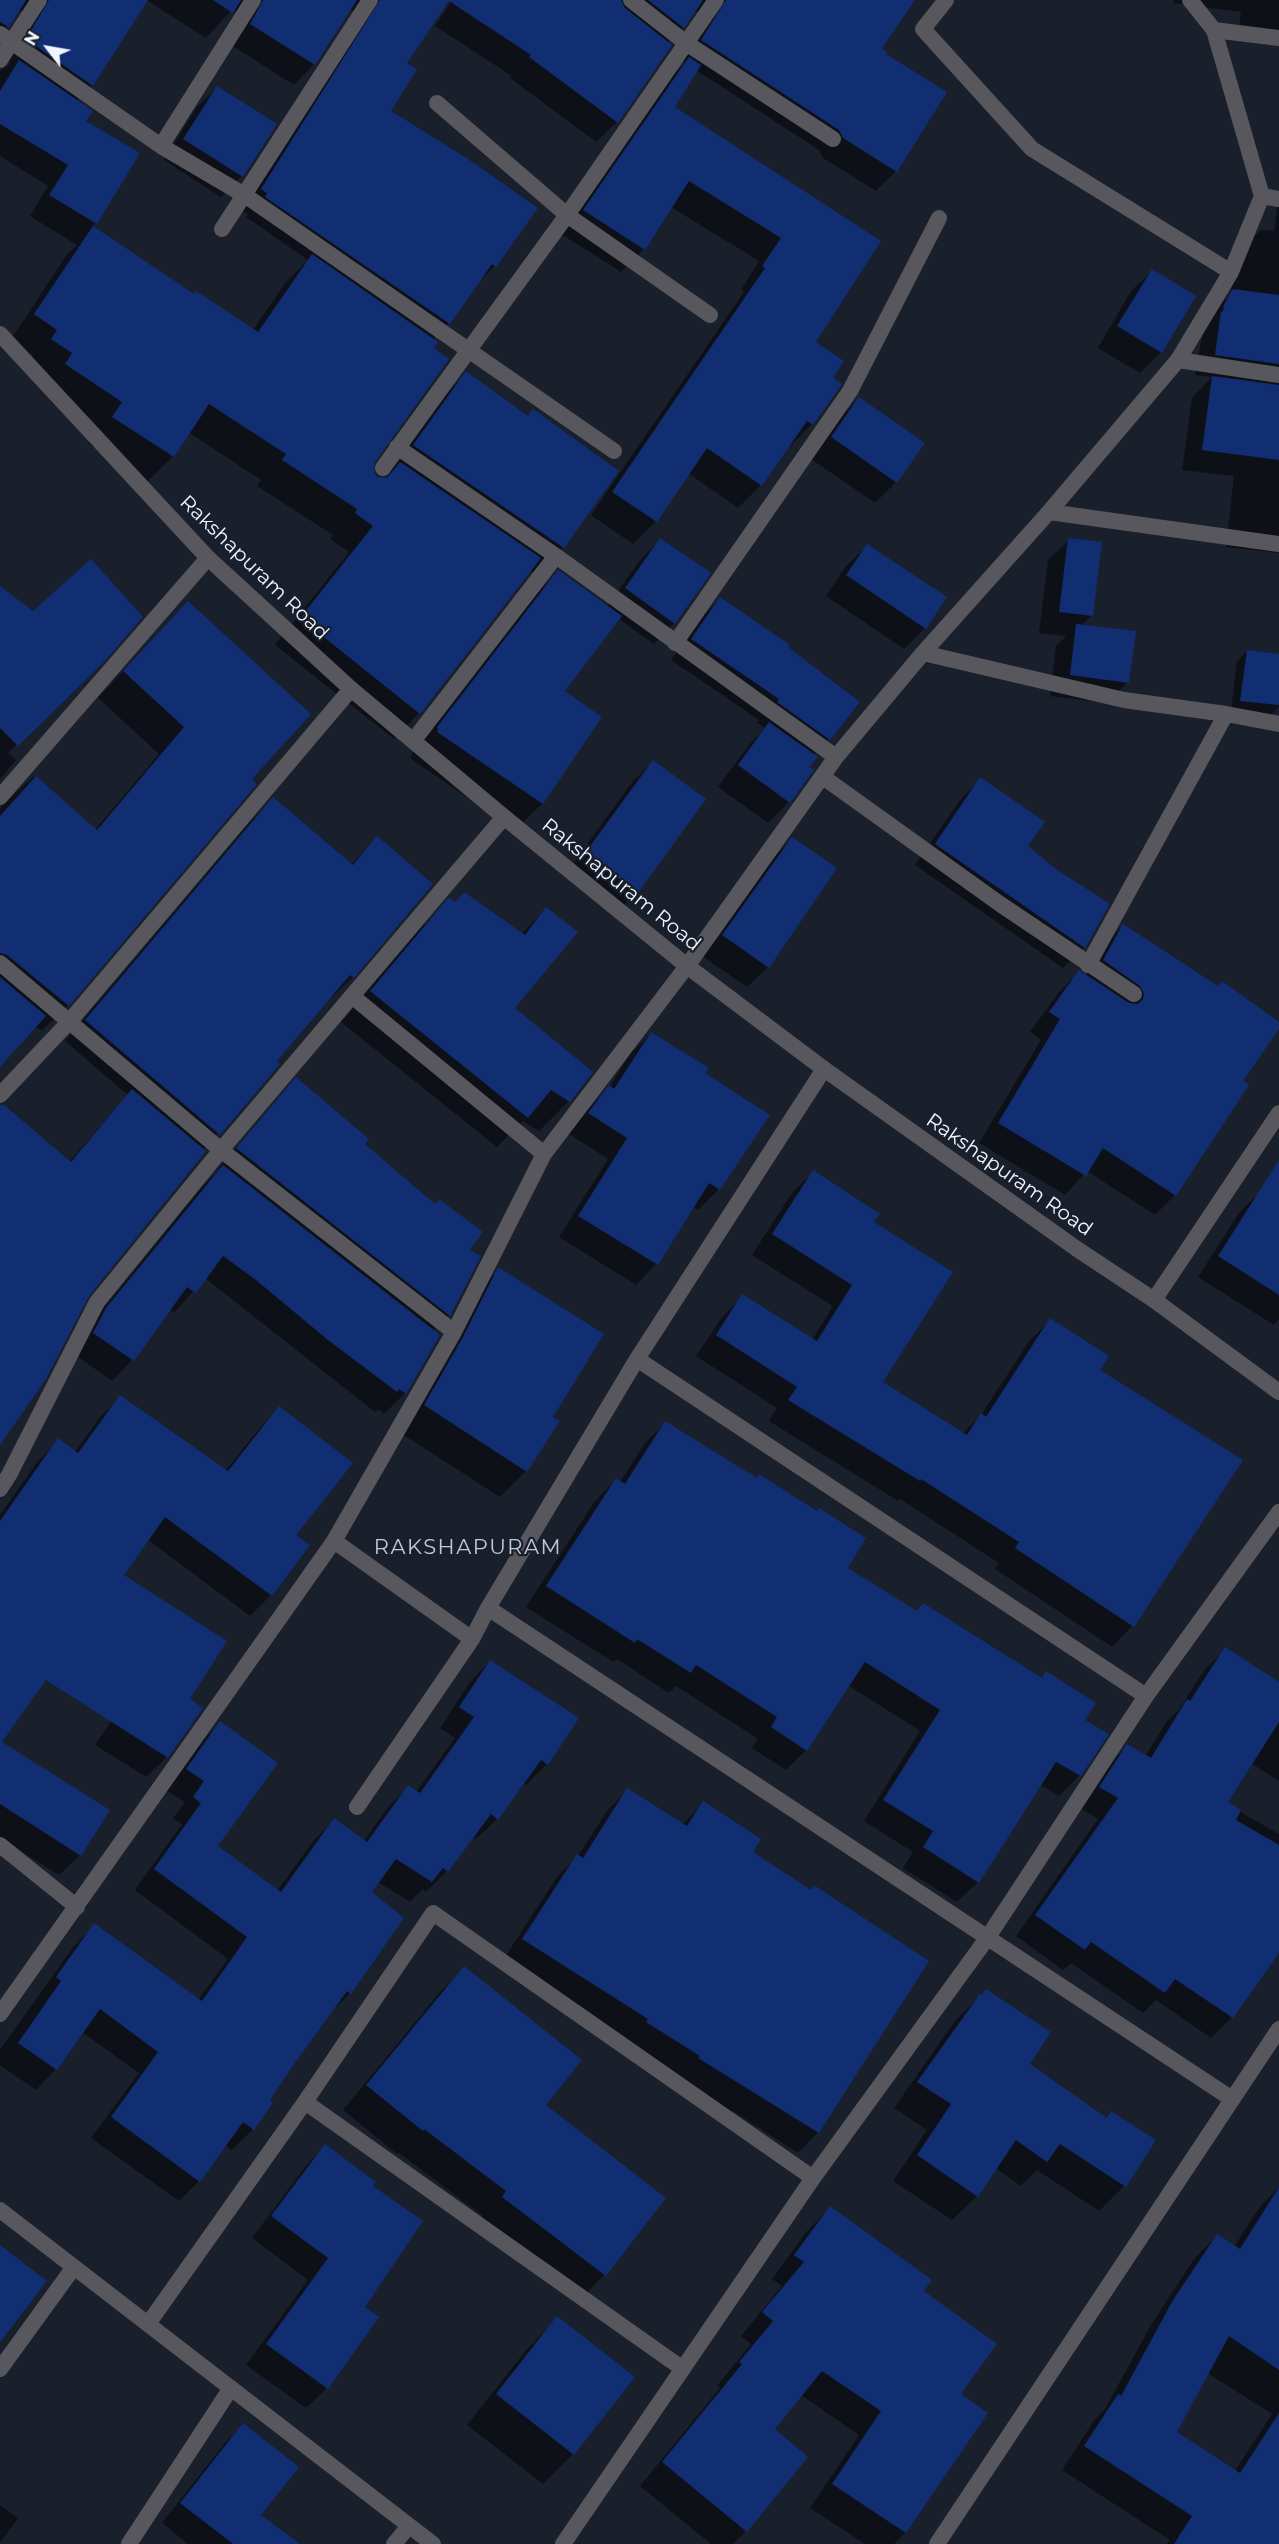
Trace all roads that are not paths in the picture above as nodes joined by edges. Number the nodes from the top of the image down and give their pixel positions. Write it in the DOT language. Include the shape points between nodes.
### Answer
graph roads {
  1 [pos="39,0"];
  2 [pos="253,0"];
  3 [pos="370,0"];
  4 [pos="631,0"];
  5 [pos="716,0"];
  6 [pos="946,0"];
  7 [pos="1190,0"];
  8 [pos="1214,30"];
  9 [pos="6,38"];
  10 [pos="1279,38"];
  11 [pos="686,43"];
  12 [pos="0,60"];
  13 [pos="437,103"];
  14 [pos="834,140"];
  15 [pos="161,146"];
  16 [pos="246,196"];
  17 [pos="1271,197"];
  18 [pos="567,215"];
  19 [pos="939,218"];
  20 [pos="222,229"];
  21 [pos="1231,272"];
  22 [pos="710,315"];
  23 [pos="0,334"];
  24 [pos="470,350"];
  25 [pos="1178,360"];
  26 [pos="1279,375"];
  27 [pos="398,447"];
  28 [pos="614,450"];
  29 [pos="384,468"];
  30 [pos="1049,512"];
  31 [pos="1279,544"];
  32 [pos="556,556"];
  33 [pos="208,558"];
  34 [pos="675,643"];
  35 [pos="922,653"];
  36 [pos="351,689"];
  37 [pos="1226,714"];
  38 [pos="1279,724"];
  39 [pos="413,741"];
  40 [pos="836,757"];
  41 [pos="823,777"];
  42 [pos="0,797"];
  43 [pos="504,817"];
  44 [pos="0,963"];
  45 [pos="1088,965"];
  46 [pos="687,966"];
  47 [pos="1134,994"];
  48 [pos="352,996"];
  49 [pos="69,1022"];
  50 [pos="824,1069"];
  51 [pos="0,1095"];
  52 [pos="1279,1113"];
  53 [pos="221,1150"];
  54 [pos="544,1154"];
  55 [pos="1154,1300"];
  56 [pos="454,1332"];
  57 [pos="636,1359"];
  58 [pos="1279,1392"];
  59 [pos="0,1489"];
  60 [pos="1279,1512"];
  61 [pos="334,1541"];
  62 [pos="488,1608"];
  63 [pos="471,1639"];
  64 [pos="1146,1696"];
  65 [pos="357,1807"];
  66 [pos="0,1845"];
  67 [pos="77,1907"];
  68 [pos="988,1937"];
  69 [pos="0,2014"];
  70 [pos="1279,2029"];
  71 [pos="1232,2099"];
  72 [pos="305,2102"];
  73 [pos="813,2178"];
  74 [pos="0,2210"];
  75 [pos="74,2267"];
  76 [pos="148,2324"];
  77 [pos="0,2369"];
  78 [pos="683,2369"];
  79 [pos="231,2388"];
  80 [pos="410,2526"];
  81 [pos="129,2544"];
  82 [pos="394,2544"];
  83 [pos="434,2544"];
  84 [pos="563,2544"];
  85 [pos="937,2544"];
  1 -- 9 [label="street"];
  2 -- 15 [label="street"];
  3 -- 16 [label="street"];
  4 -- 11 [label="street"];
  5 -- 11 [label="street"];
  6 -- 21 [label="street" via="923,29 1032,148"];
  7 -- 8 [label="street"];
  8 -- 10 [label="street"];
  8 -- 17 [label="street"];
  9 -- 12 [label="street"];
  9 -- 15 [label="street"];
  11 -- 14 [label="street"];
  11 -- 18 [label="street"];
  13 -- 18 [label="street"];
  15 -- 16 [label="street"];
  16 -- 20 [label="street"];
  16 -- 24 [label="street"];
  17 -- 21 [label="street"];
  18 -- 22 [label="street"];
  18 -- 24 [label="street"];
  19 -- 34 [label="street" via="850,390"];
  21 -- 25 [label="street"];
  23 -- 33 [label="street, Rakshapuram Road"];
  24 -- 27 [label="street"];
  24 -- 28 [label="street"];
  25 -- 26 [label="street"];
  25 -- 30 [label="street"];
  27 -- 29 [label="street"];
  27 -- 32 [label="street"];
  30 -- 31 [label="street"];
  30 -- 35 [label="street"];
  32 -- 34 [label="street"];
  32 -- 39 [label="street"];
  33 -- 36 [label="street, Rakshapuram Road"];
  33 -- 42 [label="street"];
  34 -- 40 [label="street"];
  35 -- 37 [label="street" via="1124,700"];
  35 -- 40 [label="street"];
  36 -- 39 [label="street, Rakshapuram Road"];
  36 -- 49 [label="street"];
  37 -- 38 [label="street"];
  37 -- 45 [label="street"];
  39 -- 43 [label="street, Rakshapuram Road"];
  40 -- 41 [label="street"];
  41 -- 45 [label="street"];
  41 -- 46 [label="street"];
  43 -- 46 [label="street, Rakshapuram Road"];
  43 -- 48 [label="street"];
  44 -- 49 [label="street"];
  45 -- 47 [label="street"];
  46 -- 50 [label="street, Rakshapuram Road"];
  46 -- 54 [label="street"];
  48 -- 53 [label="street"];
  48 -- 54 [label="street"];
  49 -- 51 [label="street"];
  49 -- 53 [label="street"];
  50 -- 55 [label="street, Rakshapuram Road"];
  50 -- 57 [label="street"];
  52 -- 55 [label="street"];
  53 -- 56 [label="street"];
  53 -- 59 [label="street" via="97,1302"];
  54 -- 56 [label="street"];
  55 -- 58 [label="street, Rakshapuram Road"];
  56 -- 61 [label="street"];
  57 -- 62 [label="street"];
  57 -- 64 [label="street"];
  60 -- 64 [label="street"];
  61 -- 63 [label="street"];
  61 -- 67 [label="street"];
  62 -- 63 [label="street"];
  62 -- 68 [label="street"];
  63 -- 65 [label="street"];
  64 -- 68 [label="street"];
  66 -- 67 [label="street"];
  67 -- 69 [label="street"];
  68 -- 71 [label="street"];
  68 -- 73 [label="street"];
  70 -- 71 [label="street"];
  71 -- 85 [label="street"];
  72 -- 73 [label="street" via="433,1913"];
  72 -- 76 [label="street"];
  72 -- 78 [label="street"];
  73 -- 78 [label="street"];
  74 -- 75 [label="street"];
  75 -- 76 [label="street"];
  75 -- 77 [label="street"];
  76 -- 79 [label="street"];
  78 -- 84 [label="street"];
  79 -- 80 [label="street"];
  79 -- 81 [label="street"];
  80 -- 82 [label="street"];
  80 -- 83 [label="street"];
}
